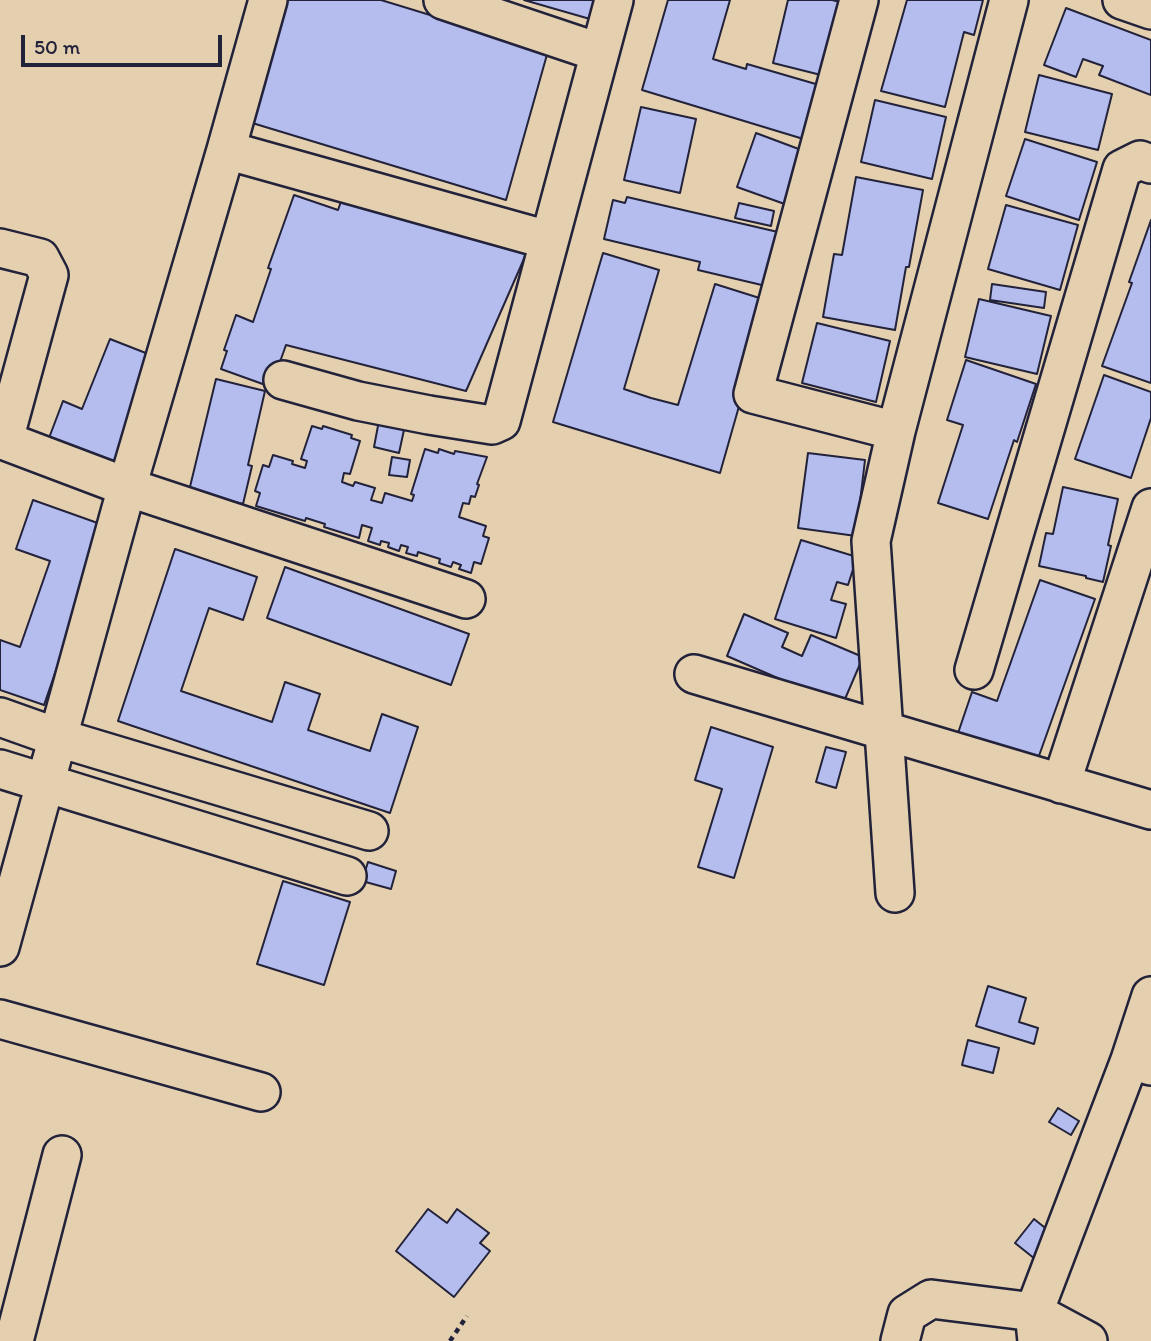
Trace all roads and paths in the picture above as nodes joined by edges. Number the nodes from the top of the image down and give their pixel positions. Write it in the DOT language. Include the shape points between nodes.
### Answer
graph roads {
  1 [pos="268,0"];
  2 [pos="443,0"];
  3 [pos="614,0"];
  4 [pos="859,0"];
  5 [pos="1009,0"];
  6 [pos="1122,0"];
  7 [pos="1151,10"];
  8 [pos="598,52"];
  9 [pos="226,150"];
  10 [pos="1151,164"];
  11 [pos="548,240"];
  12 [pos="0,248"];
  13 [pos="283,380"];
  14 [pos="896,431"];
  15 [pos="2,440"];
  16 [pos="127,487"];
  17 [pos="1151,508"];
  18 [pos="466,599"];
  19 [pos="974,670"];
  20 [pos="694,674"];
  21 [pos="0,717"];
  22 [pos="884,731"];
  23 [pos="59,738"];
  24 [pos="0,769"];
  25 [pos="1061,783"];
  26 [pos="46,784"];
  27 [pos="1151,810"];
  28 [pos="369,831"];
  29 [pos="347,876"];
  30 [pos="895,893"];
  31 [pos="0,947"];
  32 [pos="1151,996"];
  33 [pos="0,1019"];
  34 [pos="1140,1063"];
  35 [pos="261,1092"];
  36 [pos="62,1155"];
  37 [pos="467,1316"];
  38 [pos="1035,1326"];
  39 [pos="14,1341"];
  40 [pos="450,1341"];
  41 [pos="900,1341"];
  42 [pos="1088,1341"];
  1 -- 9 [label="street"];
  2 -- 8 [label="street"];
  3 -- 8 [label="street"];
  4 -- 14 [label="street" via="753,394"];
  5 -- 14 [label="street"];
  6 -- 7 [label="street"];
  8 -- 11 [label="street"];
  9 -- 11 [label="street"];
  9 -- 16 [label="street"];
  10 -- 19 [label="street" via="1140,160 1122,169"];
  11 -- 13 [label="street" via="503,416 496,424 358,401"];
  12 -- 15 [label="street" via="40,258 49,275"];
  14 -- 22 [label="street" via="871,541"];
  15 -- 16 [label="street"];
  16 -- 18 [label="street"];
  16 -- 23 [label="street"];
  17 -- 25 [label="street"];
  20 -- 22 [label="street"];
  21 -- 23 [label="street"];
  22 -- 25 [label="street"];
  22 -- 30 [label="street"];
  23 -- 26 [label="street"];
  23 -- 28 [label="street"];
  24 -- 26 [label="street"];
  25 -- 27 [label="street"];
  26 -- 29 [label="street"];
  26 -- 31 [label="street"];
  32 -- 34 [label="street"];
  33 -- 35 [label="street"];
  34 -- 38 [label="street"];
  36 -- 39 [label="street"];
  37 -- 40 [label="path"];
  38 -- 41 [label="street" via="932,1299 907,1314"];
  38 -- 42 [label="street"];
}
